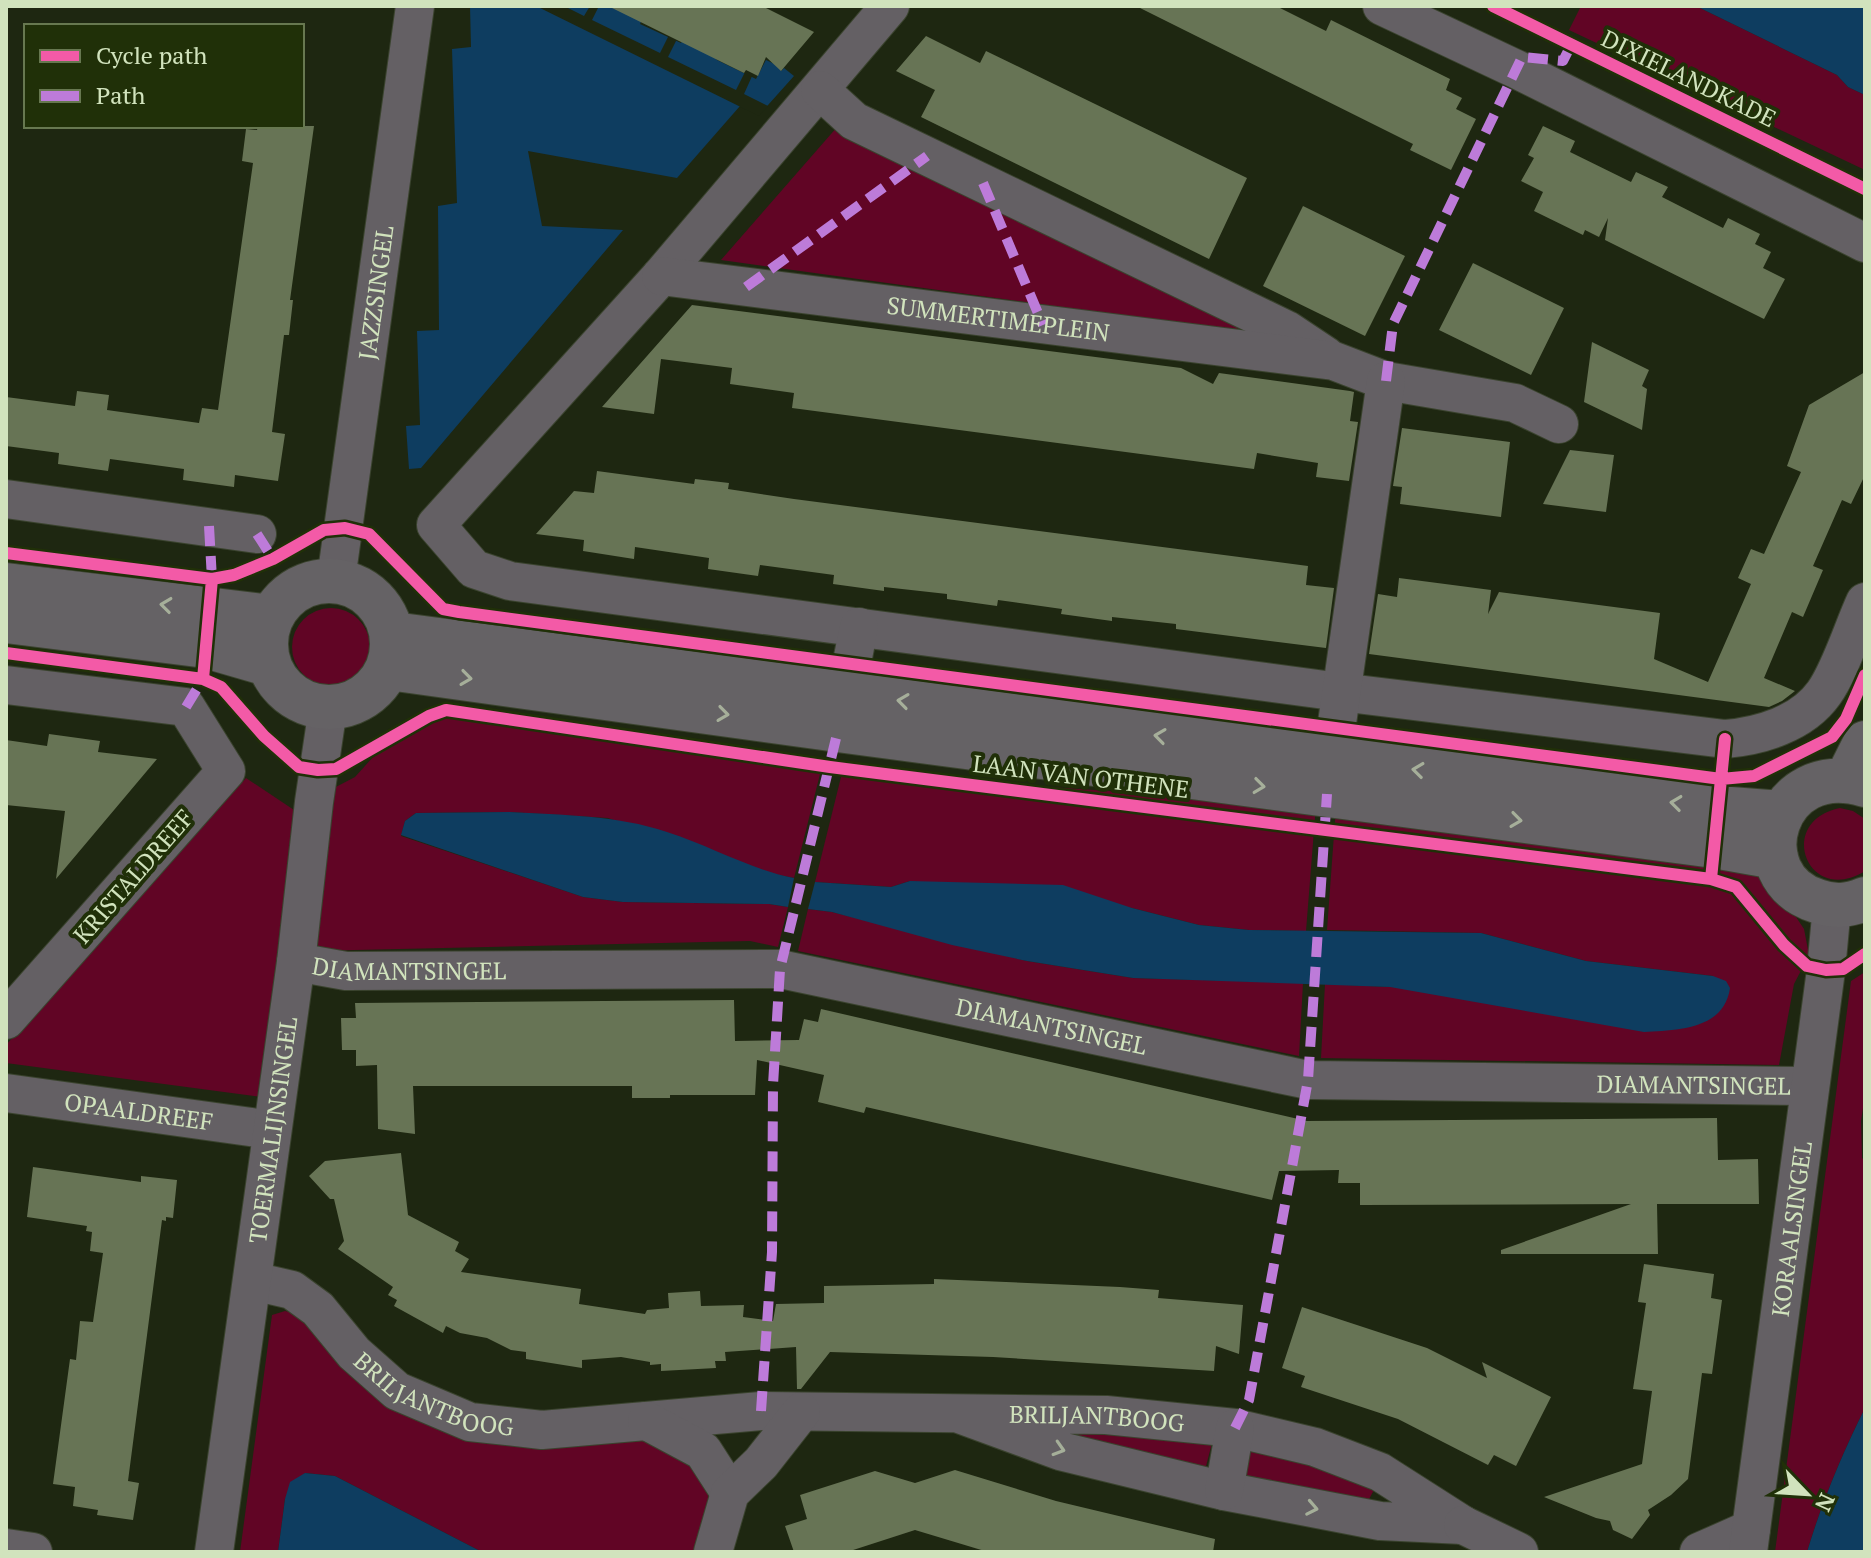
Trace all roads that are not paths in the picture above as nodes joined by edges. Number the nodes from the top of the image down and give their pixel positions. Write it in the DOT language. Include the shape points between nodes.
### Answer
graph roads {
  1 [pos="415,6"];
  2 [pos="890,6"];
  3 [pos="1382,6"];
  4 [pos="820,90"];
  5 [pos="1865,243"];
  6 [pos="661,276"];
  7 [pos="1334,361"];
  8 [pos="1386,381"];
  9 [pos="1559,424"];
  10 [pos="6,499"];
  11 [pos="257,534"];
  12 [pos="336,580"];
  13 [pos="6,585"];
  14 [pos="1865,602"];
  15 [pos="271,617"];
  16 [pos="6,621"];
  17 [pos="859,627"];
  18 [pos="391,651"];
  19 [pos="268,664"];
  20 [pos="6,685"];
  21 [pos="1340,692"];
  22 [pos="328,708"];
  23 [pos="842,712"];
  24 [pos="1859,769"];
  25 [pos="1329,777"];
  26 [pos="1782,813"];
  27 [pos="1776,857"];
  28 [pos="1848,902"];
  29 [pos="296,962"];
  30 [pos="6,1020"];
  31 [pos="1809,1086"];
  32 [pos="6,1093"];
  33 [pos="272,1130"];
  34 [pos="253,1281"];
  35 [pos="801,1412"];
  36 [pos="959,1414"];
  37 [pos="647,1421"];
  38 [pos="1235,1428"];
  39 [pos="1224,1491"];
  40 [pos="730,1493"];
  41 [pos="1463,1525"];
  42 [pos="1750,1540"];
  43 [pos="6,1548"];
  44 [pos="33,1552"];
  45 [pos="214,1552"];
  46 [pos="713,1552"];
  47 [pos="1519,1552"];
  48 [pos="1699,1552"];
  1 -- 12 [label="street, JAZZSINGEL"];
  2 -- 4 [label="street"];
  3 -- 5 [label="street"];
  4 -- 6 [label="street"];
  4 -- 7 [label="street, SUMMERTIMEPLEIN" via="854,121 1287,330"];
  6 -- 7 [label="street, SUMMERTIMEPLEIN"];
  6 -- 17 [label="street" via="436,525 474,569 510,581"];
  7 -- 8 [label="street, SUMMERTIMEPLEIN"];
  8 -- 9 [label="street, SUMMERTIMEPLEIN" via="1515,403"];
  8 -- 21 [label="street"];
  10 -- 11 [label="street"];
  12 -- 15 [label="street" via="298,588"];
  12 -- 18 [label="street" via="363,589 383,608"];
  15 -- 13 [label="street, one-way"];
  14 -- 21 [label="street" via="1824,694 1802,715 1754,736 1725,739"];
  15 -- 19 [label="street"];
  16 -- 19 [label="street" via="206,646"];
  17 -- 21 [label="street"];
  17 -- 23 [label="street"];
  18 -- 22 [label="street" via="374,689 353,704"];
  18 -- 23 [label="street, LAAN VAN OTHENE"];
  19 -- 22 [label="street" via="281,686 302,702"];
  20 -- 30 [label="street, KRISTALDREEF" via="186,707 226,771"];
  21 -- 25 [label="street"];
  22 -- 29 [label="street, TOERMALIJNSINGEL"];
  23 -- 25 [label="street, LAAN VAN OTHENE"];
  24 -- 26 [label="street" via="1798,793"];
  26 -- 25 [label="street, LAAN VAN OTHENE, one-way"];
  25 -- 27 [label="street, LAAN VAN OTHENE, one-way"];
  26 -- 27 [label="street" via="1775,834"];
  27 -- 28 [label="street" via="1786,880 1806,898"];
  28 -- 31 [label="street, KORAALSINGEL" via="1826,970"];
  29 -- 31 [label="street, DIAMANTSINGEL" via="346,971 780,969 1308,1080"];
  29 -- 33 [label="street, TOERMALIJNSINGEL"];
  31 -- 42 [label="street, KORAALSINGEL"];
  32 -- 33 [label="street, OPAALDREEF"];
  33 -- 34 [label="street, TOERMALIJNSINGEL"];
  34 -- 37 [label="street, BRILJANTBOOG" via="292,1290 318,1309 354,1353 397,1391 470,1422 542,1430"];
  34 -- 45 [label="street, TOERMALIJNSINGEL"];
  35 -- 36 [label="street, BRILJANTBOOG"];
  35 -- 37 [label="street, BRILJANTBOOG"];
  35 -- 40 [label="street"];
  36 -- 38 [label="street, BRILJANTBOOG" via="1106,1415"];
  36 -- 39 [label="street, BRILJANTBOOG, one-way" via="1060,1451"];
  37 -- 40 [label="street" via="703,1451"];
  38 -- 39 [label="street"];
  38 -- 41 [label="street, BRILJANTBOOG" via="1315,1447 1380,1472"];
  39 -- 41 [label="street, BRILJANTBOOG, one-way" via="1380,1521"];
  40 -- 46 [label="street"];
  41 -- 47 [label="street, BRILJANTBOOG"];
  42 -- 48 [label="street"];
  43 -- 44 [label="street"];
}
